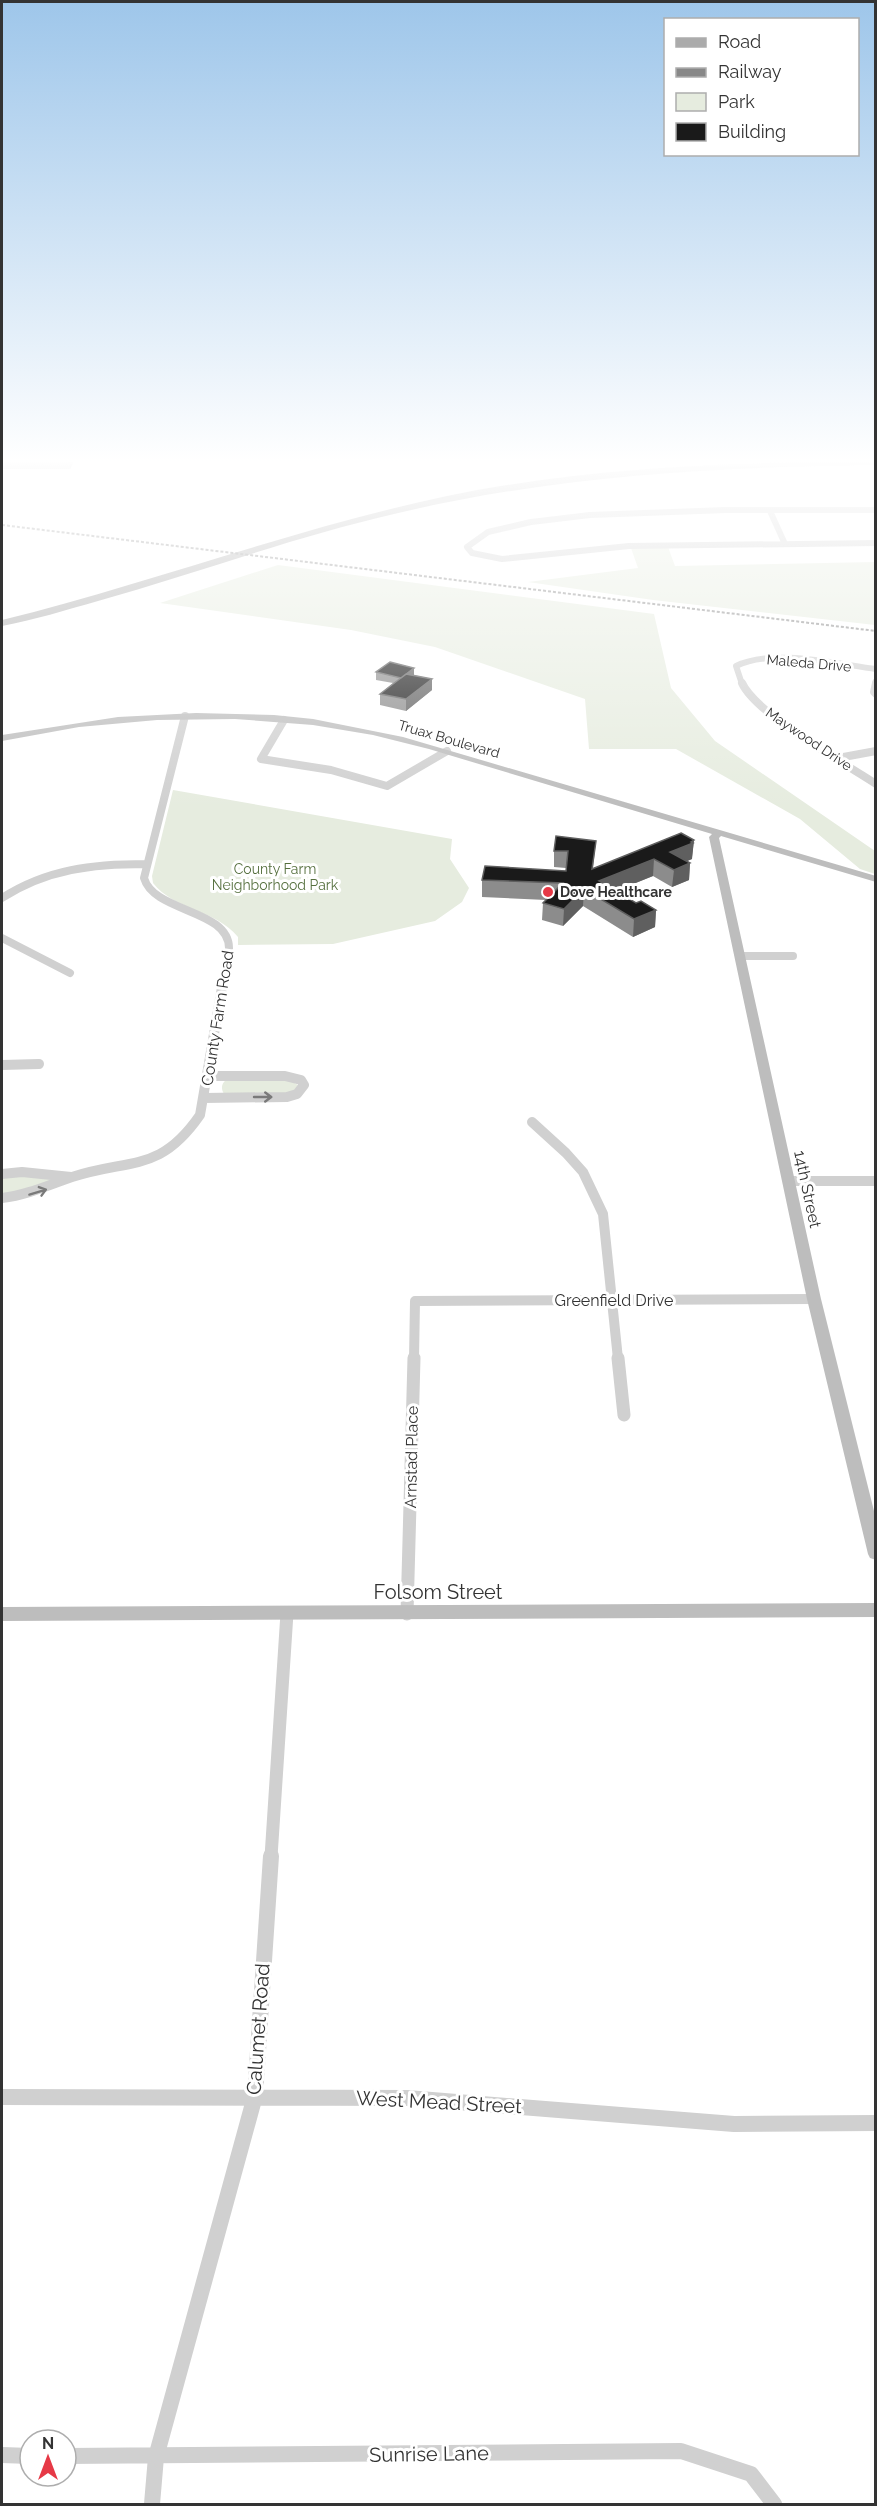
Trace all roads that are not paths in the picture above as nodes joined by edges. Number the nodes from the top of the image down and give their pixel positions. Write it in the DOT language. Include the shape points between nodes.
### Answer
graph roads {
  1 [pos="133,576"];
  2 [pos="172,576"];
  3 [pos="2,613"];
  4 [pos="2,624"];
  5 [pos="743,661"];
  6 [pos="876,669"];
  7 [pos="876,681"];
  8 [pos="876,694"];
  9 [pos="185,716"];
  10 [pos="284,720"];
  11 [pos="2,738"];
  12 [pos="876,751"];
  13 [pos="447,752"];
  14 [pos="838,758"];
  15 [pos="876,784"];
  16 [pos="719,833"];
  17 [pos="147,864"];
  18 [pos="876,879"];
  19 [pos="2,898"];
  20 [pos="2,938"];
  21 [pos="739,956"];
  22 [pos="793,956"];
  23 [pos="70,973"];
  24 [pos="39,1064"];
  25 [pos="2,1065"];
  26 [pos="208,1076"];
  27 [pos="204,1098"];
  28 [pos="532,1122"];
  29 [pos="2,1174"];
  30 [pos="71,1178"];
  31 [pos="789,1181"];
  32 [pos="876,1181"];
  33 [pos="2,1198"];
  34 [pos="814,1299"];
  35 [pos="613,1300"];
  36 [pos="414,1301"];
  37 [pos="624,1415"];
  38 [pos="876,1554"];
  39 [pos="876,1610"];
  40 [pos="287,1613"];
  41 [pos="2,1614"];
  42 [pos="407,1614"];
  43 [pos="255,2096"];
  44 [pos="2,2097"];
  45 [pos="876,2123"];
  46 [pos="2,2455"];
  47 [pos="18,2456"];
  48 [pos="78,2456"];
  49 [pos="156,2457"];
  50 [pos="152,2505"];
  51 [pos="774,2505"];
  1 -- 3 [label="main road"];
  2 -- 4 [label="main road"];
  5 -- 6 [label="street, Maleda Drive" via="772,658"];
  5 -- 14 [label="street, Maywood Drive" via="736,666 737,675 755,702"];
  7 -- 8 [label="street"];
  9 -- 10 [label="street, Truax Boulevard"];
  9 -- 11 [label="street, Truax Boulevard" via="96,722"];
  9 -- 17 [label="street, County Farm Road"];
  10 -- 13 [label="street, Truax Boulevard" via="374,732"];
  10 -- 13 [label="street" via="261,759 331,770 387,786"];
  12 -- 14 [label="street"];
  13 -- 16 [label="street, Truax Boulevard"];
  14 -- 15 [label="street, Maywood Drive"];
  16 -- 18 [label="street, Truax Boulevard"];
  16 -- 21 [label="street, 14th Street" via="714,837"];
  17 -- 19 [label="street" via="75,866 34,880"];
  17 -- 26 [label="street, County Farm Road" via="144,884 150,891 213,922 228,938 230,948"];
  20 -- 23 [label="street"];
  21 -- 22 [label="street"];
  21 -- 31 [label="street, 14th Street"];
  24 -- 25 [label="street"];
  26 -- 27 [label="street, County Farm Road"];
  27 -- 26 [label="street, one-way" via="287,1097 297,1094 304,1085 294,1077"];
  27 -- 30 [label="street, County Farm Road" via="192,1129 174,1146 144,1162"];
  28 -- 35 [label="street" via="577,1161 593,1187 603,1214"];
  29 -- 30 [label="street, County Farm Road" via="46,1173"];
  33 -- 30 [label="street, County Farm Road, one-way" via="26,1195"];
  31 -- 32 [label="street"];
  31 -- 34 [label="street, 14th Street"];
  34 -- 35 [label="street, Greenfield Drive"];
  34 -- 38 [label="street, 14th Street"];
  35 -- 36 [label="street, Greenfield Drive"];
  35 -- 37 [label="street"];
  36 -- 42 [label="street, Arnstad Place"];
  39 -- 42 [label="street, Folsom Street"];
  40 -- 41 [label="street, Folsom Street"];
  40 -- 42 [label="street, Folsom Street"];
  40 -- 43 [label="street, Calumet Road"];
  43 -- 44 [label="street, West Mead Street"];
  43 -- 45 [label="street, West Mead Street" via="407,2098 734,2124"];
  43 -- 49 [label="street, Calumet Road"];
  46 -- 47 [label="street"];
  48 -- 49 [label="street, Sunrise Lane"];
  49 -- 50 [label="street, Calumet Road"];
  49 -- 51 [label="street, Sunrise Lane" via="681,2451 751,2474"];
}
